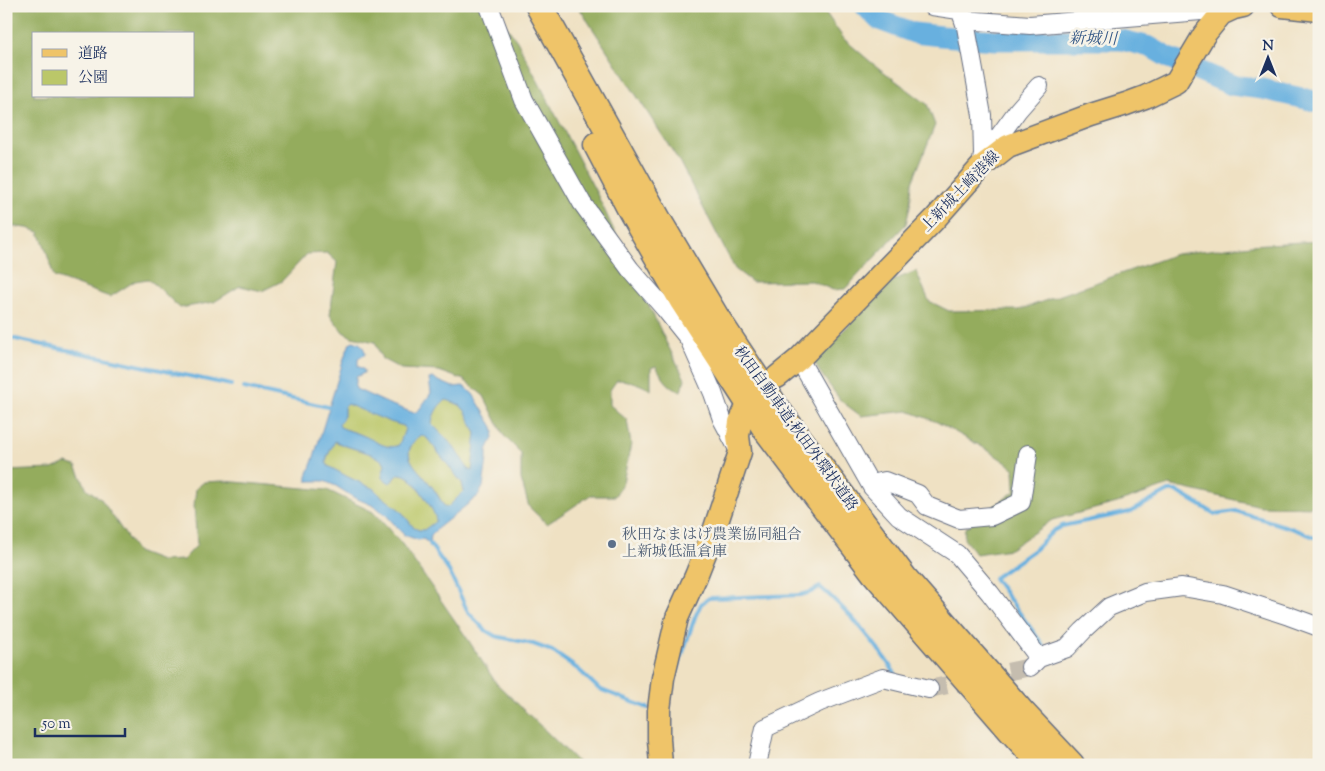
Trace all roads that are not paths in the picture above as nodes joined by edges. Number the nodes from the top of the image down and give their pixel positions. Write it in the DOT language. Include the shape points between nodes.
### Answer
graph roads {
  1 [pos="489,6"];
  2 [pos="526,6"];
  3 [pos="540,6"];
  4 [pos="932,6"];
  5 [pos="1243,6"];
  6 [pos="1282,6"];
  7 [pos="1318,10"];
  8 [pos="1221,14"];
  9 [pos="962,16"];
  10 [pos="1039,86"];
  11 [pos="982,167"];
  12 [pos="799,359"];
  13 [pos="777,377"];
  14 [pos="745,412"];
  15 [pos="740,452"];
  16 [pos="1028,454"];
  17 [pos="871,484"];
  18 [pos="1319,627"];
  19 [pos="929,689"];
  20 [pos="661,765"];
  21 [pos="758,765"];
  22 [pos="1043,765"];
  23 [pos="1071,765"];
  1 -- 15 [label="street" via="524,100 572,186 630,269 689,339 722,419"];
  2 -- 22 [label="highway, 秋田自動車道;秋田外環状道路" via="630,210 683,301 766,429 874,572"];
  3 -- 23 [label="highway, 秋田自動車道;秋田外環状道路" via="662,227 715,316 778,411 904,578"];
  4 -- 9 [label="street"];
  5 -- 8 [label="main road"];
  6 -- 7 [label="main road"];
  8 -- 9 [label="street" via="1213,10 1030,25"];
  8 -- 11 [label="main road, 上新城土崎港線" via="1204,35 1176,82 1145,97 1090,114 1008,146"];
  9 -- 11 [label="street" via="982,115"];
  10 -- 11 [label="street" via="997,139"];
  11 -- 12 [label="main road, 上新城土崎港線"];
  12 -- 13 [label="main road, 上新城土崎港線"];
  12 -- 17 [label="street"];
  14 -- 15 [label="main road" via="738,436"];
  15 -- 20 [label="main road" via="712,536 677,618 659,710"];
  16 -- 17 [label="street" via="1021,502 992,516 959,519 927,506 918,494 885,481"];
  17 -- 18 [label="street" via="900,516 957,554 990,593 1034,662 1067,648 1109,607 1145,592 1182,587 1223,594"];
  19 -- 21 [label="street" via="883,678 820,702 765,728"];
}
